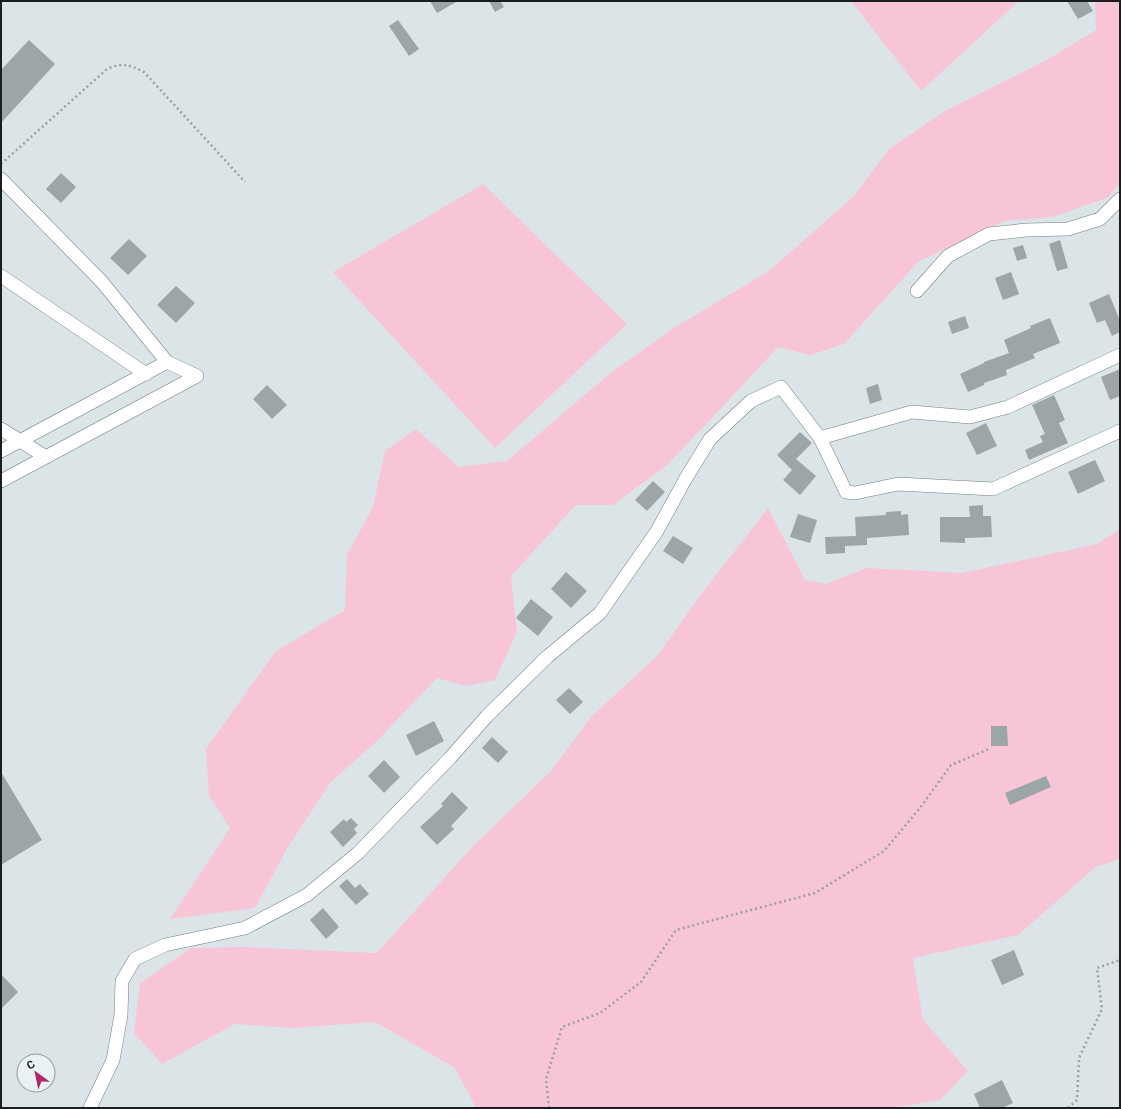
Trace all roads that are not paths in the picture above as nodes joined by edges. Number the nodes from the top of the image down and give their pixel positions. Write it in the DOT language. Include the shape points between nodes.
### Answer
graph roads {
  1 [pos="1,179"];
  2 [pos="1120,199"];
  3 [pos="1,276"];
  4 [pos="917,291"];
  5 [pos="1120,355"];
  6 [pos="167,362"];
  7 [pos="146,374"];
  8 [pos="1,429"];
  9 [pos="1120,431"];
  10 [pos="820,438"];
  11 [pos="19,441"];
  12 [pos="1,451"];
  13 [pos="46,457"];
  14 [pos="1,481"];
  15 [pos="90,1108"];
  1 -- 6 [label="street" via="102,282"];
  2 -- 4 [label="street" via="1100,219 1068,229 989,234 948,256"];
  3 -- 7 [label="street"];
  5 -- 10 [label="street" via="1008,407 970,417 912,412"];
  6 -- 7 [label="street"];
  6 -- 13 [label="street" via="197,376"];
  7 -- 11 [label="street"];
  8 -- 11 [label="street"];
  9 -- 10 [label="street" via="993,489 898,484 855,493 846,492"];
  10 -- 15 [label="street" via="781,387 751,402 710,439 657,531 600,613 547,657 487,716 358,853 307,895 245,928 165,945 135,959 122,981 121,1015 113,1060"];
  11 -- 12 [label="street"];
  11 -- 13 [label="street"];
  13 -- 14 [label="street"];
}
